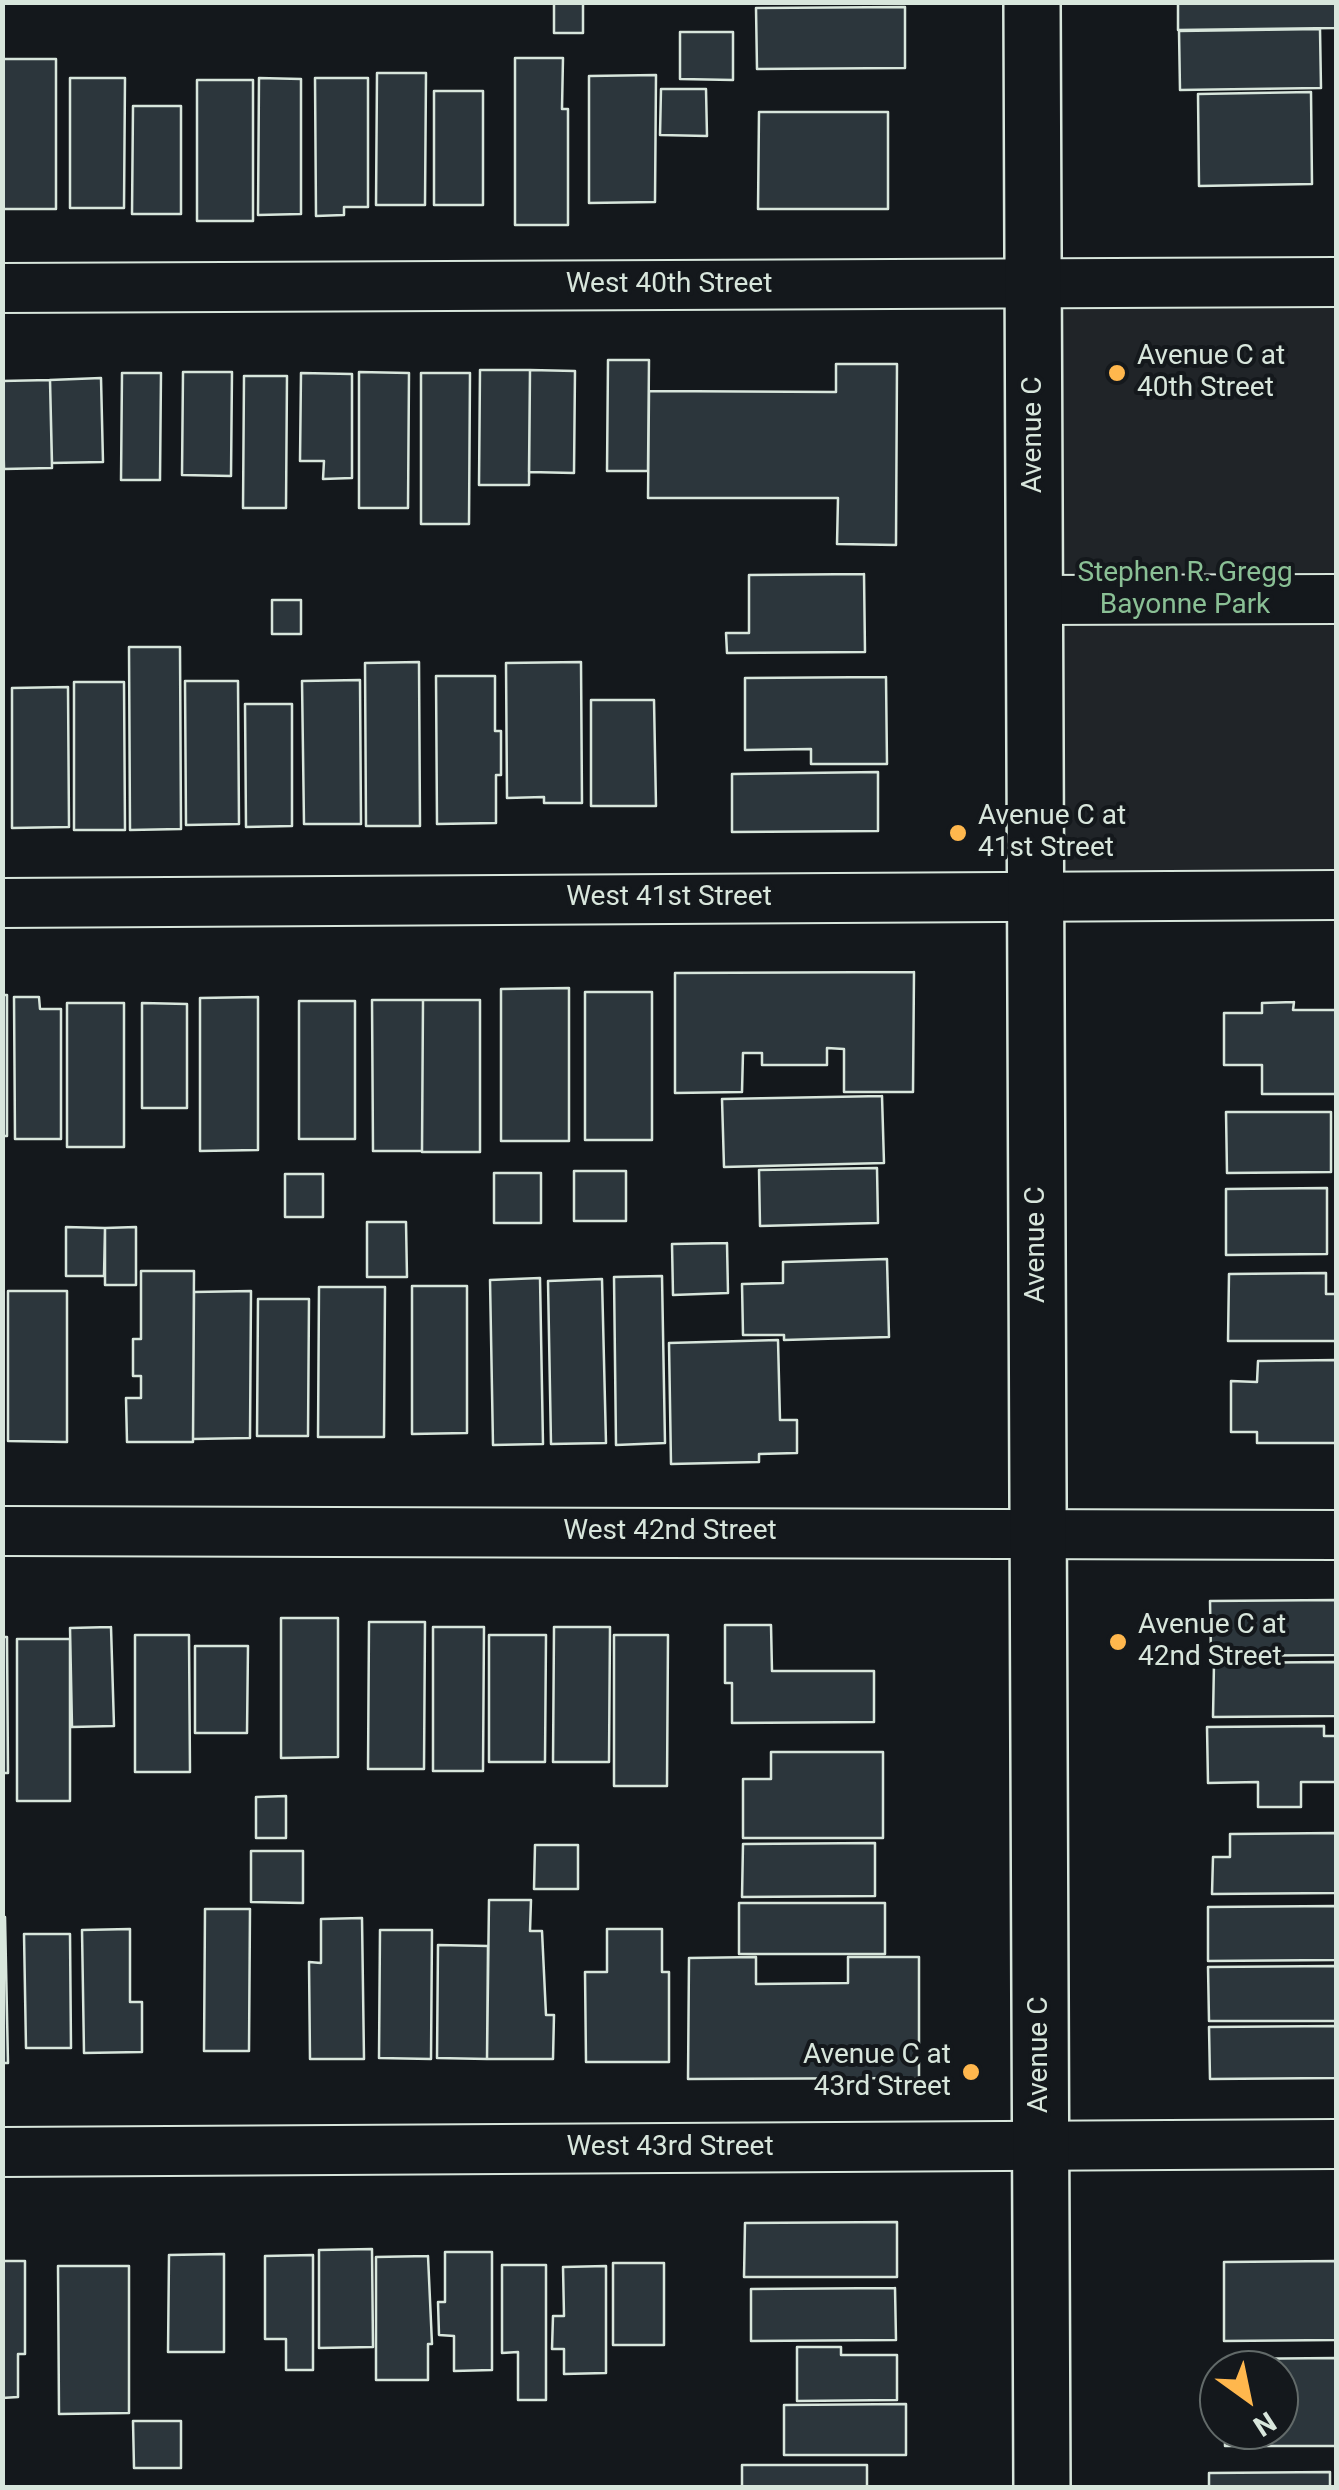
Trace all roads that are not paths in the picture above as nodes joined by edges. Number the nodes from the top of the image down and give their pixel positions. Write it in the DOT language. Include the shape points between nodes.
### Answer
graph roads {
  1 [pos="1032,2"];
  2 [pos="1336,282"];
  3 [pos="1033,283"];
  4 [pos="2,288"];
  5 [pos="1336,599"];
  6 [pos="1034,600"];
  7 [pos="1336,895"];
  8 [pos="1036,896"];
  9 [pos="2,903"];
  10 [pos="2,1531"];
  11 [pos="1336,1534"];
  12 [pos="1036,1535"];
  13 [pos="1336,2144"];
  14 [pos="1040,2146"];
  15 [pos="2,2152"];
  16 [pos="1042,2488"];
  1 -- 3 [label="main road, Avenue C"];
  2 -- 3 [label="street, West 40th Street"];
  3 -- 4 [label="street, West 40th Street"];
  3 -- 6 [label="main road, Avenue C"];
  5 -- 6 [label="street"];
  6 -- 8 [label="main road, Avenue C"];
  7 -- 8 [label="street, West 41st Street"];
  8 -- 9 [label="street, West 41st Street"];
  8 -- 12 [label="main road, Avenue C"];
  10 -- 12 [label="street, West 42nd Street"];
  11 -- 12 [label="street, West 42nd Street"];
  12 -- 14 [label="main road, Avenue C"];
  13 -- 14 [label="street, West 43rd Street"];
  14 -- 15 [label="street, West 43rd Street"];
  14 -- 16 [label="main road, Avenue C"];
}
